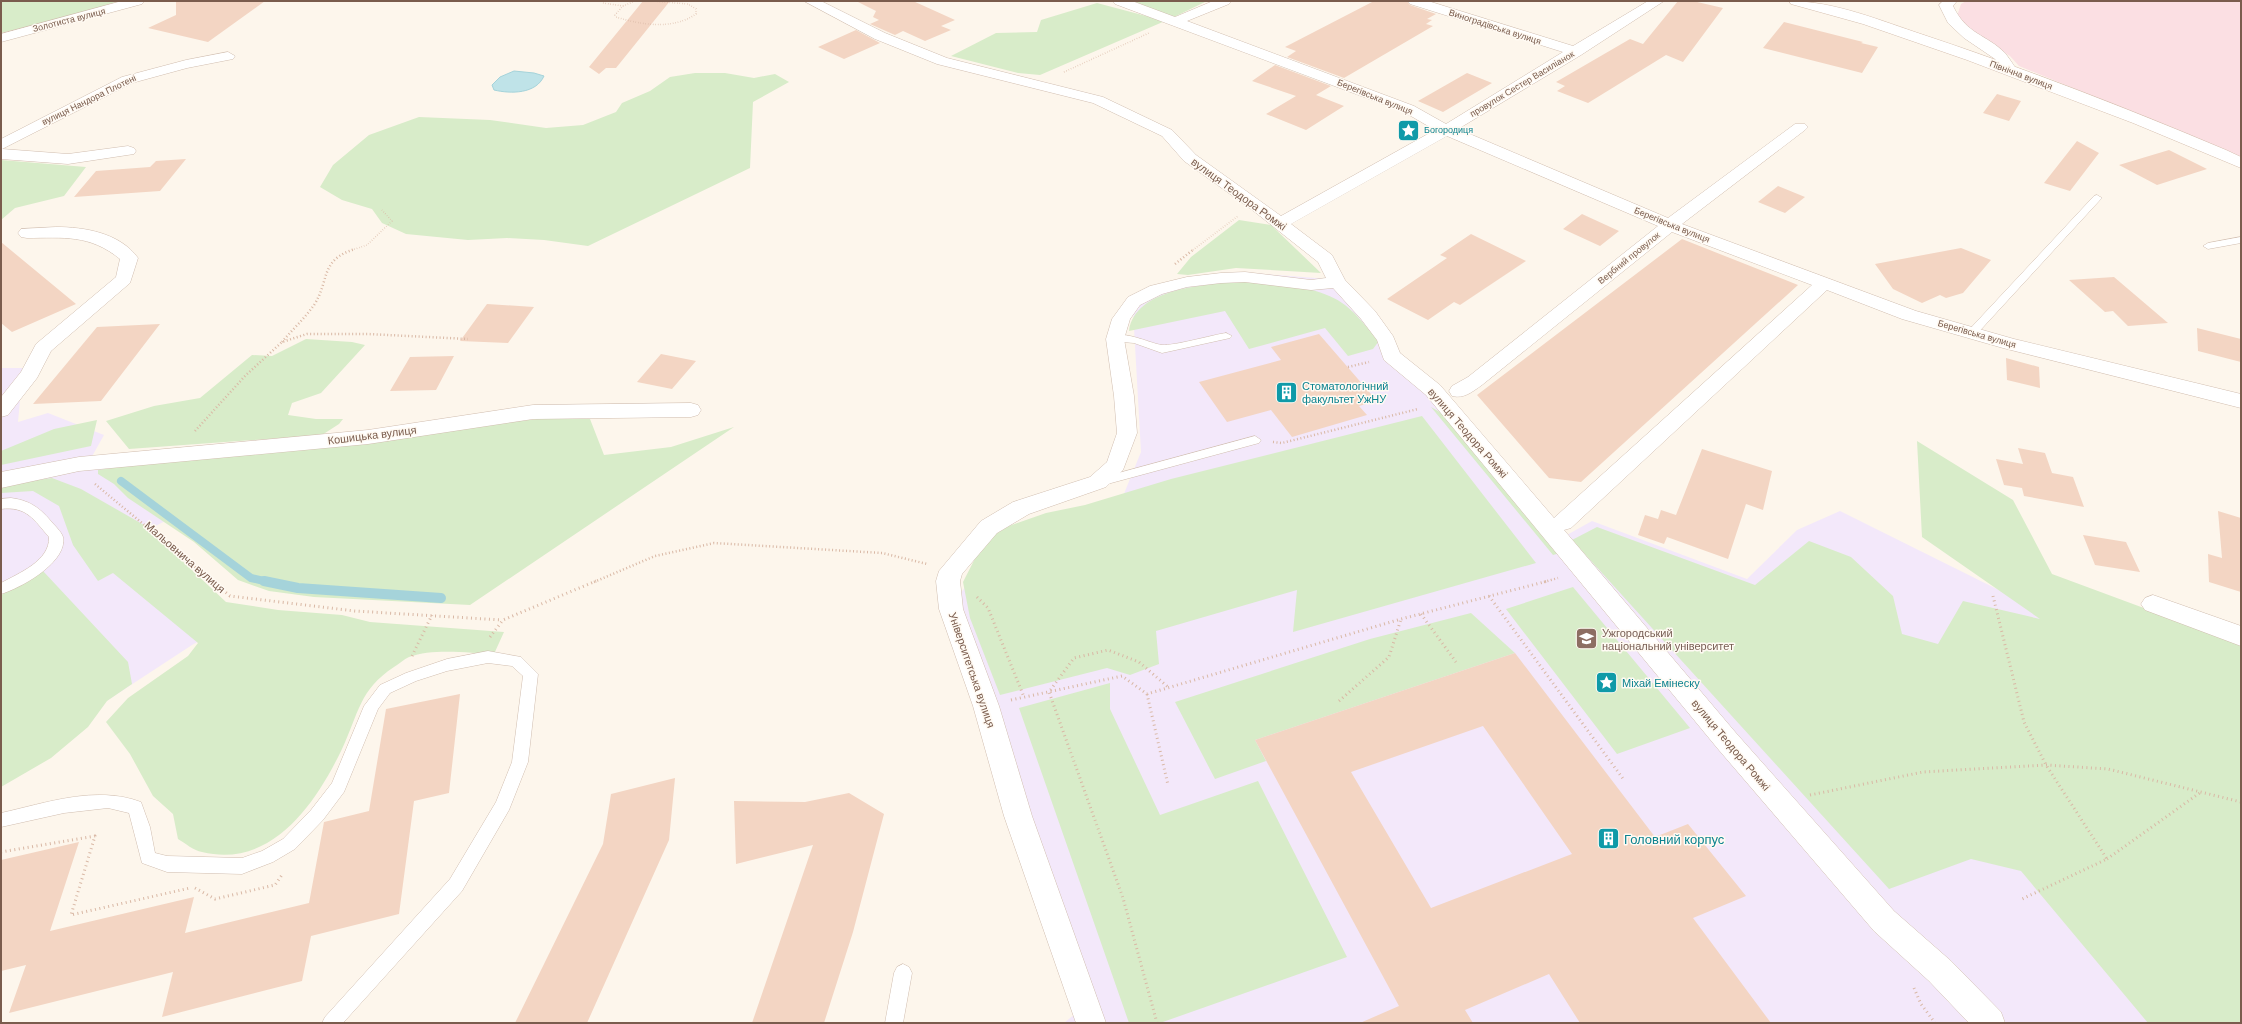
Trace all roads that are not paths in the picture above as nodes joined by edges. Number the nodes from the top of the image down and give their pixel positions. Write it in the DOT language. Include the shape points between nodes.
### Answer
graph roads {
  1 [pos="137,1"];
  2 [pos="811,1"];
  3 [pos="1120,1"];
  4 [pos="1224,1"];
  5 [pos="1415,1"];
  6 [pos="1657,1"];
  7 [pos="1796,1"];
  8 [pos="1950,1"];
  9 [pos="1176,21"];
  10 [pos="1,38"];
  11 [pos="1576,52"];
  12 [pos="228,56"];
  13 [pos="2009,69"];
  14 [pos="1800,127"];
  15 [pos="1446,130"];
  16 [pos="1,145"];
  17 [pos="128,151"];
  18 [pos="1,154"];
  19 [pos="2241,163"];
  20 [pos="2096,198"];
  21 [pos="1280,223"];
  22 [pos="1670,225"];
  23 [pos="27,233"];
  24 [pos="2241,240"];
  25 [pos="2208,246"];
  26 [pos="1337,282"];
  27 [pos="1823,284"];
  28 [pos="1971,334"];
  29 [pos="1226,336"];
  30 [pos="1115,339"];
  31 [pos="1459,390"];
  32 [pos="2241,401"];
  33 [pos="1,410"];
  34 [pos="691,410"];
  35 [pos="1255,440"];
  36 [pos="1,480"];
  37 [pos="1098,482"];
  38 [pos="1,504"];
  39 [pos="1563,522"];
  40 [pos="1,588"];
  41 [pos="2153,604"];
  42 [pos="2241,636"];
  43 [pos="1,820"];
  44 [pos="903,973"];
  45 [pos="331,1023"];
  46 [pos="894,1023"];
  47 [pos="1091,1023"];
  48 [pos="1990,1023"];
  1 -- 10 [label="street, Золотиста вулиця"];
  2 -- 21 [label="street, вулиця Теодора Ромжі" via="880,36 942,61 1098,100 1166,133 1190,158"];
  3 -- 9 [label="street, Берегівська вулиця"];
  4 -- 9 [label="street"];
  5 -- 11 [label="street, Виноградівська вулиця"];
  6 -- 11 [label="street, провулок Сестер Василіанок"];
  7 -- 13 [label="street, Північна вулиця" via="1909,33"];
  8 -- 13 [label="street" via="1946,5 1953,20 1969,35 2000,56"];
  9 -- 15 [label="street, Берегівська вулиця" via="1409,109"];
  11 -- 15 [label="street, провулок Сестер Василіанок"];
  12 -- 16 [label="street, вулиця Нандора Плотені" via="127,80"];
  13 -- 19 [label="street, Північна вулиця"];
  14 -- 22 [label="street, Вербний провулок"];
  15 -- 21 [label="street, провулок Сестер Василіанок"];
  15 -- 22 [label="street, Берегівська вулиця"];
  17 -- 18 [label="street" via="68,159"];
  20 -- 28 [label="lane"];
  21 -- 26 [label="street, вулиця Теодора Ромжі" via="1326,259"];
  22 -- 27 [label="street, Берегівська вулиця"];
  22 -- 31 [label="street, Вербний провулок" via="1475,381"];
  23 -- 33 [label="street" via="82,232 99,236 129,258 124,279 43,348 30,374"];
  24 -- 25 [label="lane"];
  26 -- 30 [label="street" via="1311,286 1245,278 1187,282 1156,290 1134,301 1121,319"];
  26 -- 48 [label="street, вулиця Теодора Ромжі" via="1368,315 1386,340 1391,356 1433,390 1779,801 1884,920 1940,971"];
  27 -- 28 [label="street, Берегівська вулиця" via="1908,315"];
  27 -- 39 [label="street"];
  28 -- 32 [label="street, Берегівська вулиця"];
  29 -- 30 [label="lane" via="1162,349 1135,340"];
  30 -- 37 [label="street" via="1127,433 1116,466"];
  34 -- 36 [label="street, Кошицька вулиця" via="533,412 368,437 53,468"];
  35 -- 37 [label="lane"];
  37 -- 47 [label="street, Університетська вулиця" via="1021,508 989,527 951,570 948,581 951,609 986,706 1018,816"];
  38 -- 40 [label="lane" via="25,504 56,536 58,542 55,550 37,568"];
  41 -- 42 [label="street"];
  43 -- 45 [label="lane" via="64,806 108,800 135,807 148,858 167,864 242,866 267,857 289,844 317,815 338,788 372,706 385,689 410,677 447,665 488,657 516,661 531,674 520,762 503,805 456,885"];
  44 -- 46 [label="lane"];
}
